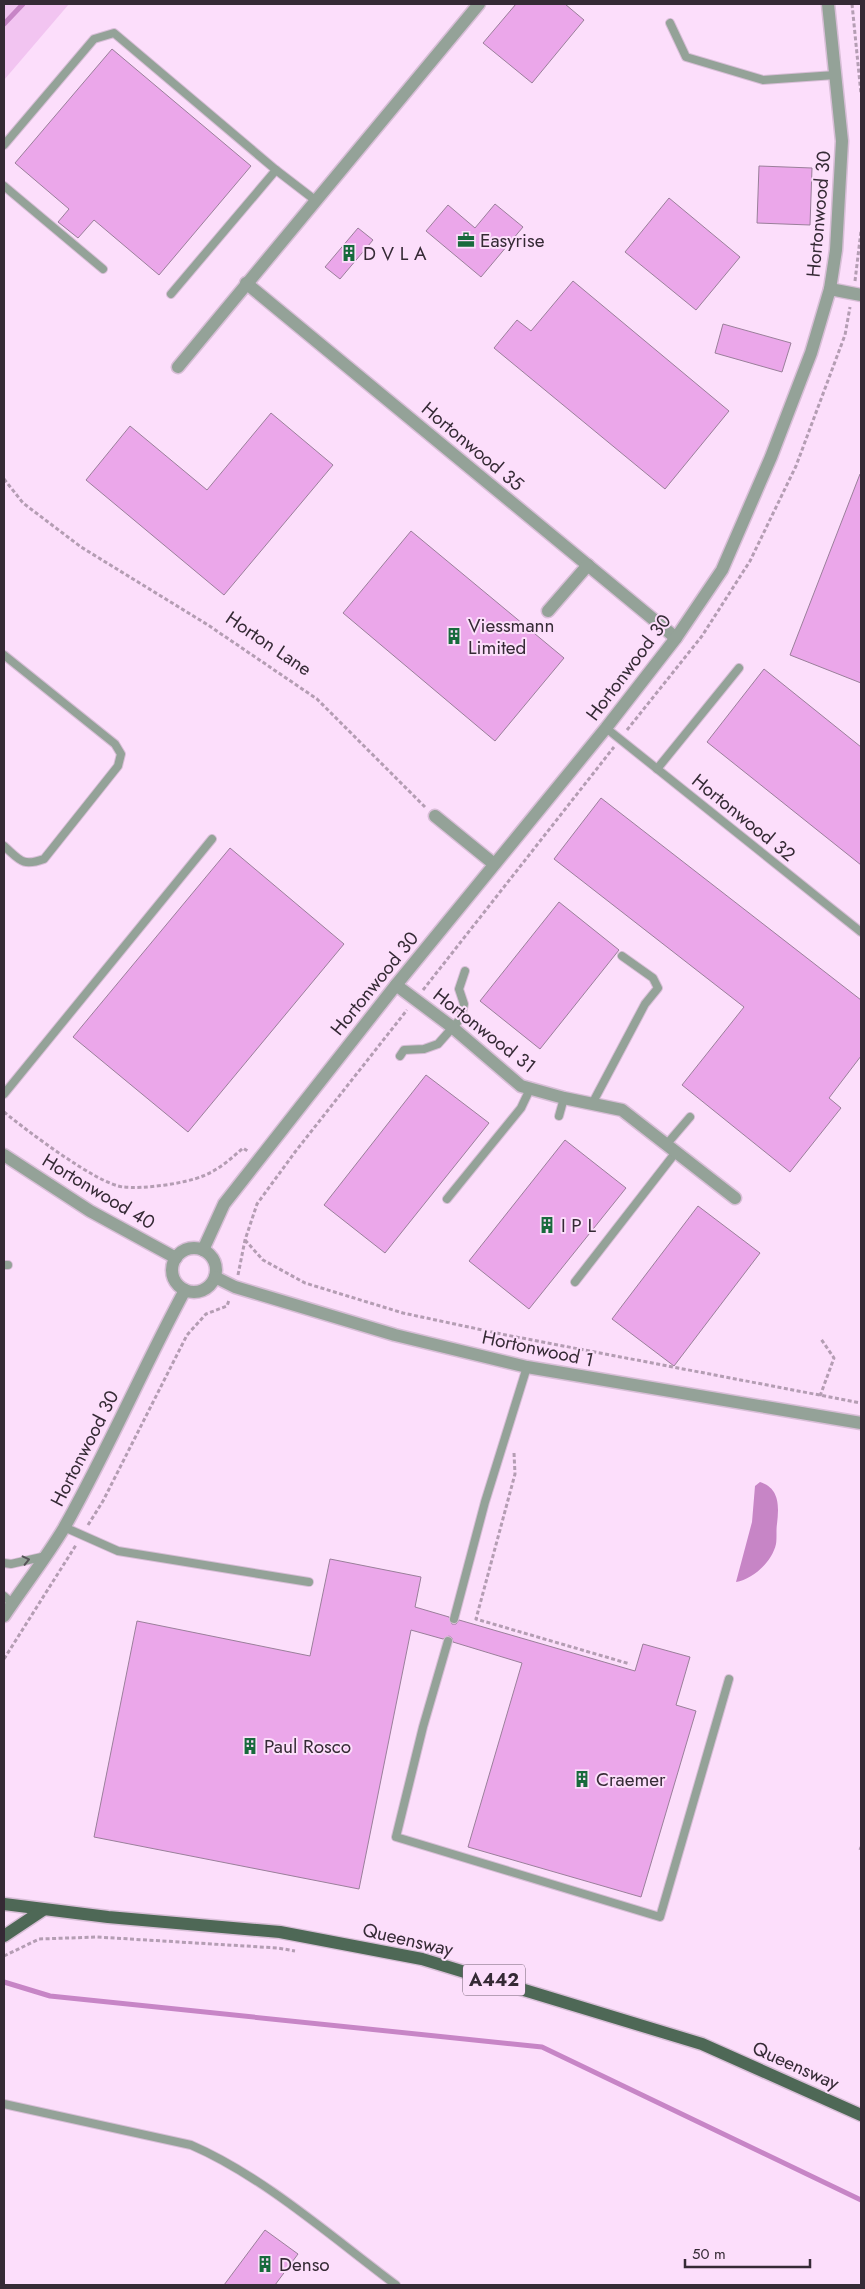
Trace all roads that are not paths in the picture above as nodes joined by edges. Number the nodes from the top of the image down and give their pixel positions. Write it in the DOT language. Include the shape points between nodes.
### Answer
graph roads {
  1 [pos="479,4"];
  2 [pos="828,4"];
  3 [pos="670,23"];
  4 [pos="835,75"];
  5 [pos="4,145"];
  6 [pos="276,170"];
  7 [pos="4,186"];
  8 [pos="315,200"];
  9 [pos="103,269"];
  10 [pos="246,283"];
  11 [pos="830,289"];
  12 [pos="172,294"];
  13 [pos="861,296"];
  14 [pos="178,367"];
  15 [pos="588,565"];
  16 [pos="548,610"];
  17 [pos="676,638"];
  18 [pos="4,655"];
  19 [pos="739,668"];
  20 [pos="606,728"];
  21 [pos="657,769"];
  22 [pos="435,816"];
  23 [pos="212,838"];
  24 [pos="4,846"];
  25 [pos="494,864"];
  26 [pos="861,932"];
  27 [pos="622,956"];
  28 [pos="465,971"];
  29 [pos="396,985"];
  30 [pos="452,1027"];
  31 [pos="400,1056"];
  32 [pos="530,1089"];
  33 [pos="4,1094"];
  34 [pos="564,1098"];
  35 [pos="592,1104"];
  36 [pos="559,1116"];
  37 [pos="690,1116"];
  38 [pos="671,1148"];
  39 [pos="4,1155"];
  40 [pos="735,1198"];
  41 [pos="447,1199"];
  42 [pos="203,1250"];
  43 [pos="176,1258"];
  44 [pos="214,1277"];
  45 [pos="576,1282"];
  46 [pos="185,1290"];
  47 [pos="527,1367"];
  48 [pos="861,1423"];
  49 [pos="64,1527"];
  50 [pos="47,1555"];
  51 [pos="4,1563"];
  52 [pos="309,1582"];
  53 [pos="8,1600"];
  54 [pos="4,1616"];
  55 [pos="454,1619"];
  56 [pos="448,1641"];
  57 [pos="729,1680"];
  58 [pos="4,1904"];
  59 [pos="43,1910"];
  60 [pos="4,1936"];
  61 [pos="4,2104"];
  62 [pos="861,2115"];
  63 [pos="396,2285"];
  1 -- 8 [label="street"];
  2 -- 4 [label="street, Hortonwood 30"];
  3 -- 4 [label="lane" via="686,57 763,80"];
  4 -- 11 [label="street, Hortonwood 30" via="842,141 836,250"];
  5 -- 6 [label="lane" via="94,39 114,33"];
  6 -- 8 [label="lane"];
  6 -- 12 [label="lane"];
  7 -- 9 [label="lane"];
  8 -- 10 [label="street"];
  10 -- 14 [label="street"];
  10 -- 15 [label="street, Hortonwood 35"];
  11 -- 13 [label="street"];
  11 -- 17 [label="street, Hortonwood 30" via="811,353 775,448 726,561"];
  15 -- 16 [label="street"];
  15 -- 17 [label="street, Hortonwood 35"];
  17 -- 20 [label="street, Hortonwood 30"];
  18 -- 24 [label="lane" via="115,744 121,754 118,766 44,859 32,864 24,863"];
  19 -- 21 [label="lane"];
  20 -- 21 [label="lane, Hortonwood 32"];
  20 -- 25 [label="street, Hortonwood 30"];
  21 -- 26 [label="lane, Hortonwood 32"];
  22 -- 25 [label="street"];
  23 -- 33 [label="lane"];
  25 -- 29 [label="street, Hortonwood 30"];
  27 -- 35 [label="lane" via="653,978 658,988 645,1004"];
  28 -- 30 [label="lane" via="459,989 464,1004 460,1018"];
  29 -- 30 [label="street, Hortonwood 31"];
  29 -- 42 [label="street, Hortonwood 30" via="224,1204"];
  30 -- 31 [label="lane" via="438,1044 404,1050"];
  30 -- 32 [label="street, Hortonwood 31" via="521,1086"];
  32 -- 34 [label="street, Hortonwood 31"];
  32 -- 41 [label="lane" via="521,1108"];
  34 -- 35 [label="street, Hortonwood 31"];
  34 -- 36 [label="lane"];
  35 -- 38 [label="street, Hortonwood 31" via="622,1110"];
  37 -- 38 [label="lane"];
  38 -- 40 [label="street, Hortonwood 31"];
  38 -- 45 [label="lane"];
  39 -- 43 [label="street, Hortonwood 40" via="90,1211"];
  42 -- 43 [label="street" via="191,1248"];
  42 -- 44 [label="street" via="213,1258"];
  43 -- 46 [label="street" via="172,1273 174,1280"];
  44 -- 46 [label="street" via="206,1288"];
  44 -- 47 [label="street, Hortonwood 1" via="395,1335"];
  46 -- 49 [label="street, Hortonwood 30"];
  47 -- 48 [label="street, Hortonwood 1"];
  47 -- 55 [label="lane" via="485,1502"];
  49 -- 50 [label="street, Hortonwood 30"];
  49 -- 52 [label="lane" via="118,1551"];
  51 -- 50 [label="lane, one-way"];
  50 -- 53 [label="street, Hortonwood 30"];
  53 -- 54 [label="street, Hortonwood 30"];
  56 -- 57 [label="lane" via="396,1837 660,1917"];
  58 -- 59 [label="main road, Queensway / A442"];
  59 -- 60 [label="main road"];
  59 -- 62 [label="main road, Queensway / A442" via="280,1932 422,1959 702,2044"];
  61 -- 63 [label="lane" via="191,2145 220,2158 262,2184"];
}
